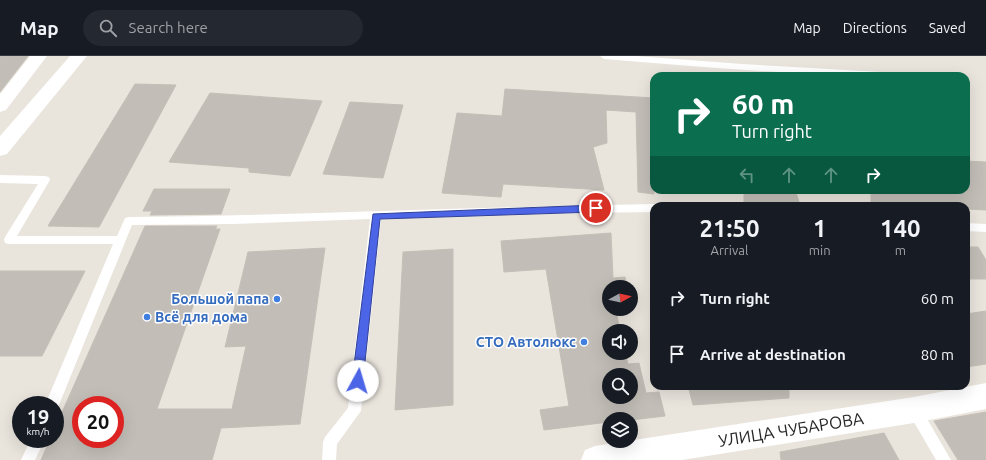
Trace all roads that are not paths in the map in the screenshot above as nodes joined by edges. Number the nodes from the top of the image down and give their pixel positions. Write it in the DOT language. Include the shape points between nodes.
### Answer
graph roads {
  1 [pos="39,56"];
  2 [pos="78,56"];
  3 [pos="604,56"];
  4 [pos="829,72"];
  5 [pos="0,106"];
  6 [pos="0,148"];
  7 [pos="0,179"];
  8 [pos="650,208"];
  9 [pos="376,216"];
  10 [pos="970,227"];
  11 [pos="986,228"];
  12 [pos="120,240"];
  13 [pos="56,396"];
  14 [pos="986,396"];
  15 [pos="914,410"];
  16 [pos="34,448"];
  17 [pos="28,460"];
  18 [pos="329,460"];
  19 [pos="595,460"];
  20 [pos="944,460"];
  1 -- 5 [label="street"];
  2 -- 6 [label="street"];
  3 -- 4 [label="lane"];
  7 -- 12 [label="lane" via="45,180 9,240"];
  8 -- 9 [label="lane"];
  9 -- 12 [label="lane" via="129,221"];
  9 -- 18 [label="lane" via="354,411 330,442"];
  10 -- 11 [label="lane"];
  12 -- 13 [label="lane"];
  14 -- 15 [label="street, УЛИЦА ЧУБАРОВА"];
  15 -- 19 [label="street, УЛИЦА ЧУБАРОВА"];
  15 -- 20 [label="lane"];
  16 -- 17 [label="lane"];
}
